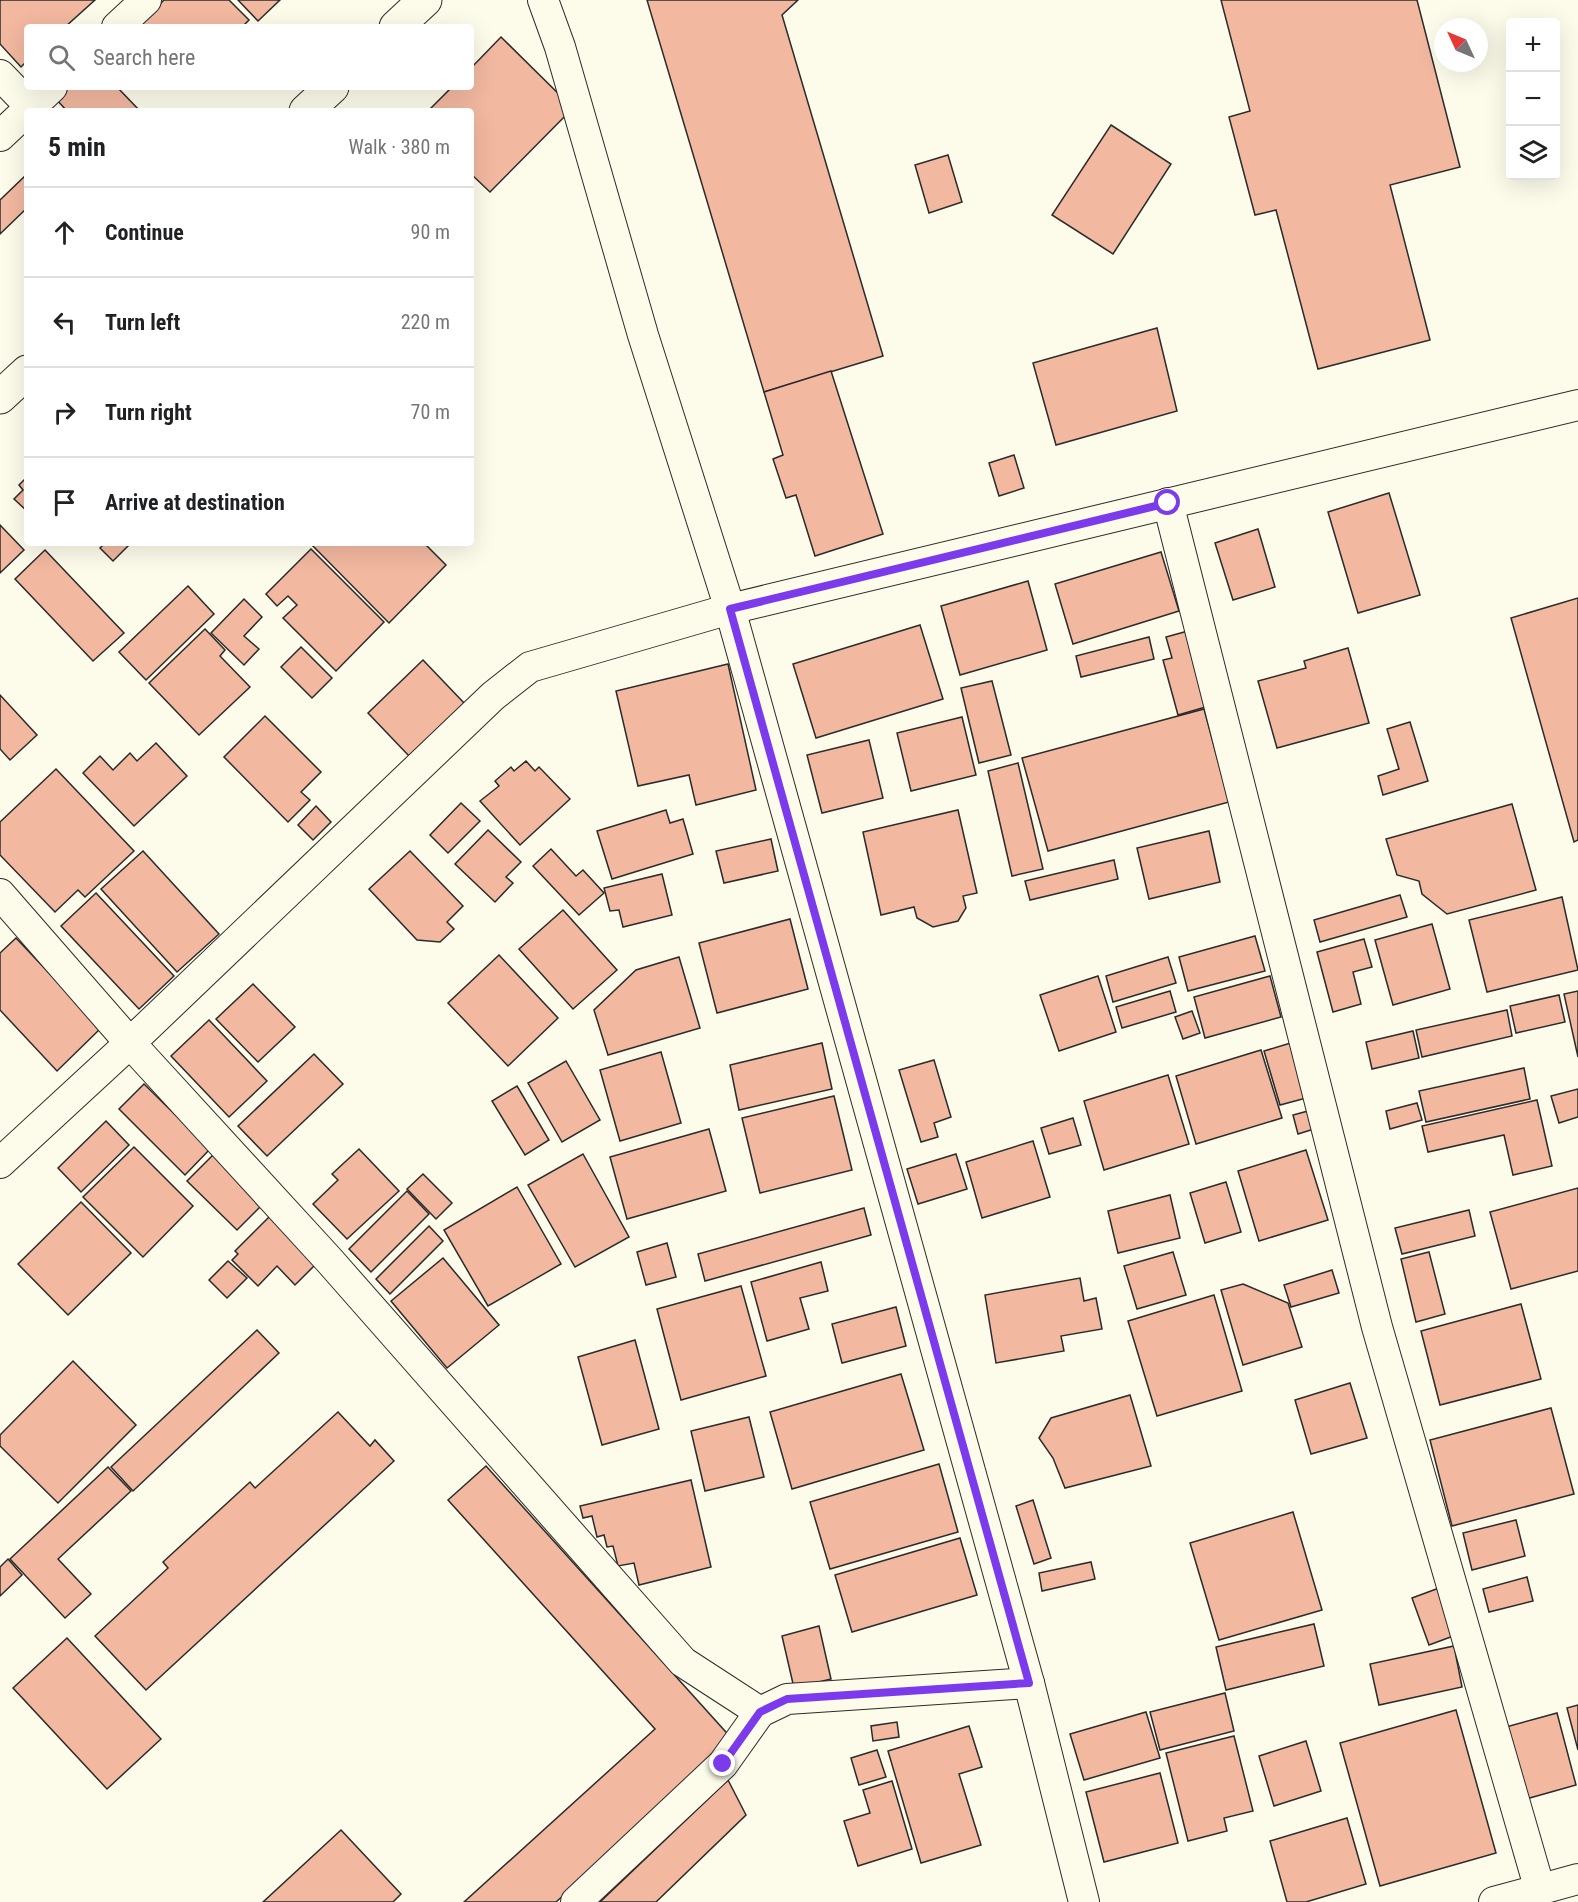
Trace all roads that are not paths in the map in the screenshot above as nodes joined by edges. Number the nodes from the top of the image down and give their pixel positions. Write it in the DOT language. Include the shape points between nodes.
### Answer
graph roads {
  1 [pos="146,0"];
  2 [pos="425,0"];
  3 [pos="543,0"];
  4 [pos="120,24"];
  5 [pos="399,24"];
  6 [pos="0,75"];
  7 [pos="329,90"];
  8 [pos="39,101"];
  9 [pos="309,108"];
  10 [pos="24,114"];
  11 [pos="0,136"];
  12 [pos="24,375"];
  13 [pos="0,397"];
  14 [pos="1578,405"];
  15 [pos="1168,503"];
  16 [pos="730,609"];
  17 [pos="0,894"];
  18 [pos="130,1043"];
  19 [pos="0,1163"];
  20 [pos="1029,1683"];
  21 [pos="760,1712"];
  22 [pos="1578,1879"];
  23 [pos="1518,1897"];
  24 [pos="576,1902"];
  25 [pos="1084,1902"];
  1 -- 4 [label="street"];
  2 -- 5 [label="highway"];
  3 -- 16 [label="street"];
  6 -- 8 [label="street"];
  7 -- 9 [label="highway"];
  10 -- 11 [label="street"];
  12 -- 13 [label="highway"];
  14 -- 15 [label="street"];
  15 -- 16 [label="street"];
  15 -- 23 [label="street"];
  16 -- 18 [label="street" via="530,667 493,696"];
  16 -- 20 [label="street"];
  17 -- 18 [label="street"];
  18 -- 19 [label="street"];
  18 -- 21 [label="street" via="329,1260 683,1662"];
  20 -- 21 [label="street" via="787,1699"];
  20 -- 25 [label="street"];
  21 -- 24 [label="street" via="723,1764"];
  22 -- 23 [label="street"];
}
